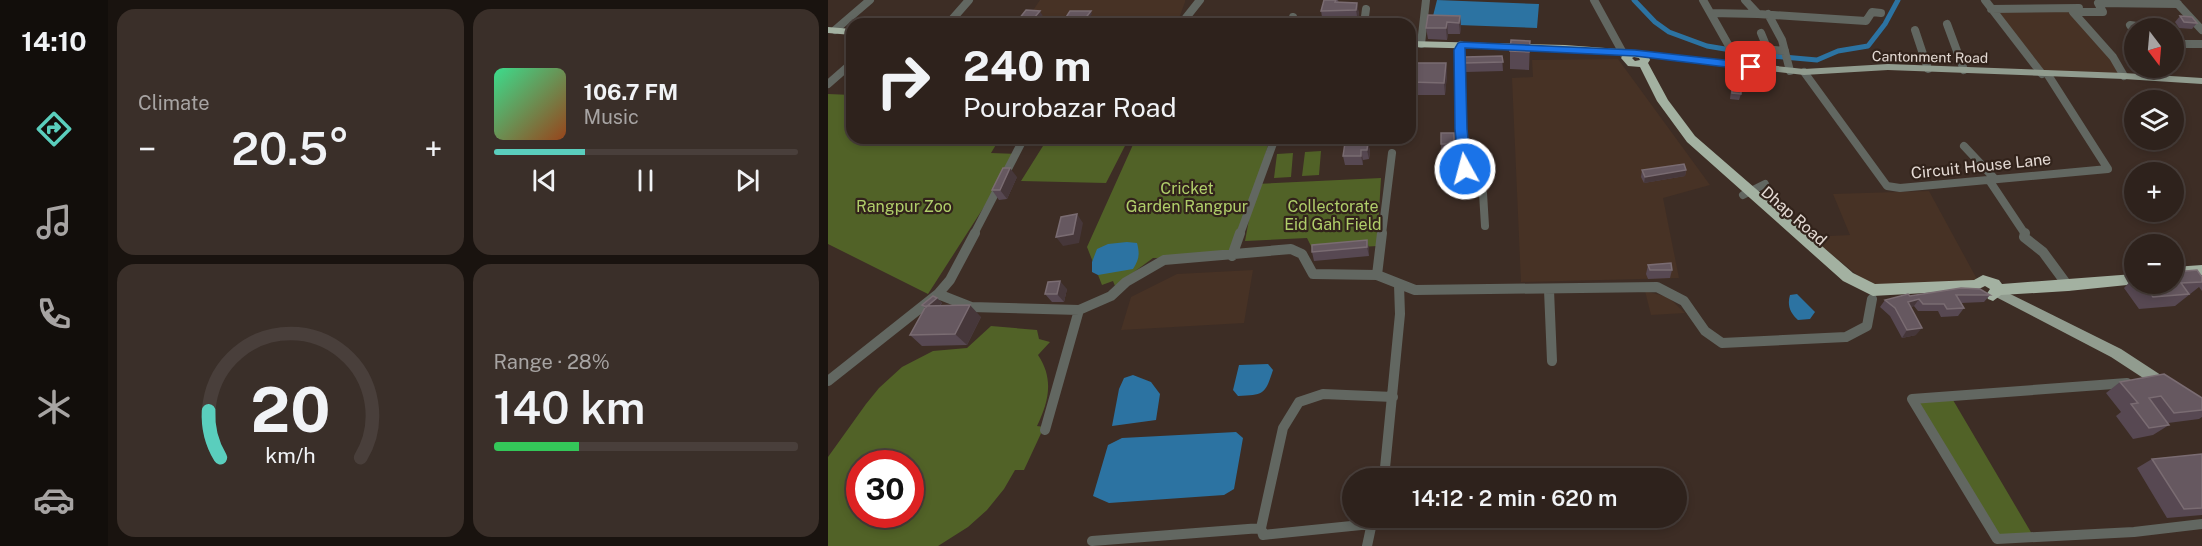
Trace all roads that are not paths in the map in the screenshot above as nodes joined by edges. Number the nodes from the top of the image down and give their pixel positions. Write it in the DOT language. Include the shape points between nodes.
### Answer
graph roads {
  1 [pos="870,0"];
  2 [pos="969,0"];
  3 [pos="1200,0"];
  4 [pos="1426,0"];
  5 [pos="1594,0"];
  6 [pos="1703,0"];
  7 [pos="1745,0"];
  8 [pos="1985,0"];
  9 [pos="2019,0"];
  10 [pos="2176,2"];
  11 [pos="2098,4"];
  12 [pos="1366,9"];
  13 [pos="1991,9"];
  14 [pos="2027,9"];
  15 [pos="1881,13"];
  16 [pos="1711,14"];
  17 [pos="1758,14"];
  18 [pos="1768,14"];
  19 [pos="848,18"];
  20 [pos="953,18"];
  21 [pos="1186,18"];
  22 [pos="1365,18"];
  23 [pos="846,19"];
  24 [pos="1947,24"];
  25 [pos="1915,30"];
  26 [pos="2202,30"];
  27 [pos="830,32"];
  28 [pos="846,33"];
  29 [pos="1761,33"];
  30 [pos="1416,44"];
  31 [pos="2184,44"];
  32 [pos="2202,44"];
  33 [pos="1730,46"];
  34 [pos="1460,48"];
  35 [pos="1416,49"];
  36 [pos="1767,50"];
  37 [pos="1785,51"];
  38 [pos="1635,58"];
  39 [pos="1732,65"];
  40 [pos="846,68"];
  41 [pos="1928,69"];
  42 [pos="1790,70"];
  43 [pos="1964,70"];
  44 [pos="1804,72"];
  45 [pos="2045,74"];
  46 [pos="2124,76"];
  47 [pos="2155,78"];
  48 [pos="2202,81"];
  49 [pos="828,84"];
  50 [pos="1732,85"];
  51 [pos="1021,144"];
  52 [pos="1273,144"];
  53 [pos="1964,147"];
  54 [pos="1392,153"];
  55 [pos="1992,180"];
  56 [pos="1765,184"];
  57 [pos="1746,194"];
  58 [pos="1485,226"];
  59 [pos="1232,256"];
  60 [pos="2202,270"];
  61 [pos="2184,271"];
  62 [pos="1377,275"];
  63 [pos="2124,275"];
  64 [pos="2202,277"];
  65 [pos="2184,278"];
  66 [pos="2124,280"];
  67 [pos="2066,284"];
  68 [pos="1399,285"];
  69 [pos="1549,290"];
  70 [pos="1990,290"];
  71 [pos="938,294"];
  72 [pos="1872,300"];
  73 [pos="1079,310"];
  74 [pos="1552,361"];
  75 [pos="2152,377"];
  76 [pos="828,381"];
  77 [pos="2174,391"];
  78 [pos="1393,397"];
  79 [pos="1045,430"];
  80 [pos="1385,468"];
  81 [pos="2202,524"];
  82 [pos="1342,525"];
  83 [pos="1261,528"];
  84 [pos="1371,528"];
  85 [pos="1092,541"];
  86 [pos="1367,546"];
  1 -- 19 [label="street"];
  2 -- 20 [label="street"];
  3 -- 21 [label="street"];
  4 -- 30 [label="street"];
  5 -- 38 [label="street"];
  6 -- 16 [label="street"];
  7 -- 17 [label="street"];
  8 -- 13 [label="street"];
  9 -- 14 [label="street"];
  10 -- 11 [label="street"];
  10 -- 26 [label="street"];
  11 -- 14 [label="street"];
  11 -- 46 [label="street" via="2103,12 2073,12 2113,57"];
  12 -- 22 [label="street"];
  13 -- 14 [label="street"];
  13 -- 45 [label="street"];
  15 -- 18 [label="street" via="1872,12 1866,21"];
  16 -- 17 [label="street"];
  16 -- 33 [label="street"];
  17 -- 18 [label="street"];
  18 -- 37 [label="street"];
  23 -- 27 [label="street"];
  24 -- 43 [label="street"];
  25 -- 41 [label="street"];
  27 -- 28 [label="highway"];
  29 -- 36 [label="street"];
  30 -- 34 [label="highway"];
  31 -- 32 [label="street"];
  33 -- 36 [label="street"];
  33 -- 39 [label="street"];
  34 -- 35 [label="highway"];
  34 -- 38 [label="highway"];
  34 -- 58 [label="street" via="1462,149 1467,182 1483,193"];
  36 -- 37 [label="street"];
  37 -- 42 [label="street"];
  38 -- 39 [label="main road, Cantonment Road" via="1659,56"];
  38 -- 57 [label="highway, Dhap Road" via="1656,103 1684,141"];
  39 -- 42 [label="main road, Cantonment Road"];
  39 -- 50 [label="street"];
  40 -- 49 [label="street"];
  41 -- 43 [label="main road, Cantonment Road"];
  41 -- 44 [label="main road, Cantonment Road"];
  42 -- 44 [label="main road, Cantonment Road"];
  43 -- 45 [label="main road, Cantonment Road"];
  44 -- 55 [label="street, Circuit House Lane" via="1887,186 1910,189 1972,178"];
  45 -- 46 [label="main road, Cantonment Road"];
  45 -- 55 [label="street, Circuit House Lane" via="2108,169"];
  47 -- 48 [label="main road, Cantonment Road"];
  51 -- 71 [label="street" via="950,280"];
  52 -- 59 [label="street"];
  53 -- 55 [label="street"];
  54 -- 62 [label="street"];
  55 -- 67 [label="street" via="2024,237 2043,252"];
  56 -- 57 [label="street"];
  57 -- 70 [label="highway, Dhap Road" via="1868,289"];
  57 -- 72 [label="highway, Dhap Road" via="1842,281"];
  59 -- 62 [label="street" via="1291,249 1302,254 1313,274"];
  59 -- 73 [label="street" via="1164,260 1126,282 1111,296"];
  60 -- 61 [label="highway"];
  62 -- 68 [label="street"];
  63 -- 67 [label="highway, Dhap Road"];
  64 -- 65 [label="highway"];
  66 -- 67 [label="highway, Dhap Road"];
  67 -- 70 [label="highway, Dhap Road"];
  68 -- 69 [label="street" via="1415,290"];
  68 -- 78 [label="street"];
  69 -- 72 [label="street" via="1658,287 1686,303 1707,336 1722,343 1846,338 1867,326"];
  69 -- 74 [label="street"];
  70 -- 72 [label="highway, Dhap Road"];
  70 -- 75 [label="main road" via="2116,353"];
  71 -- 73 [label="street" via="971,307"];
  71 -- 76 [label="street"];
  73 -- 79 [label="street"];
  75 -- 77 [label="main road"];
  75 -- 81 [label="street" via="2120,385 1912,399 1997,539 2134,532"];
  78 -- 80 [label="street"];
  78 -- 83 [label="street" via="1323,394 1299,402 1282,429"];
  82 -- 83 [label="street" via="1263,535"];
  83 -- 85 [label="street"];
  84 -- 86 [label="street"];
}
